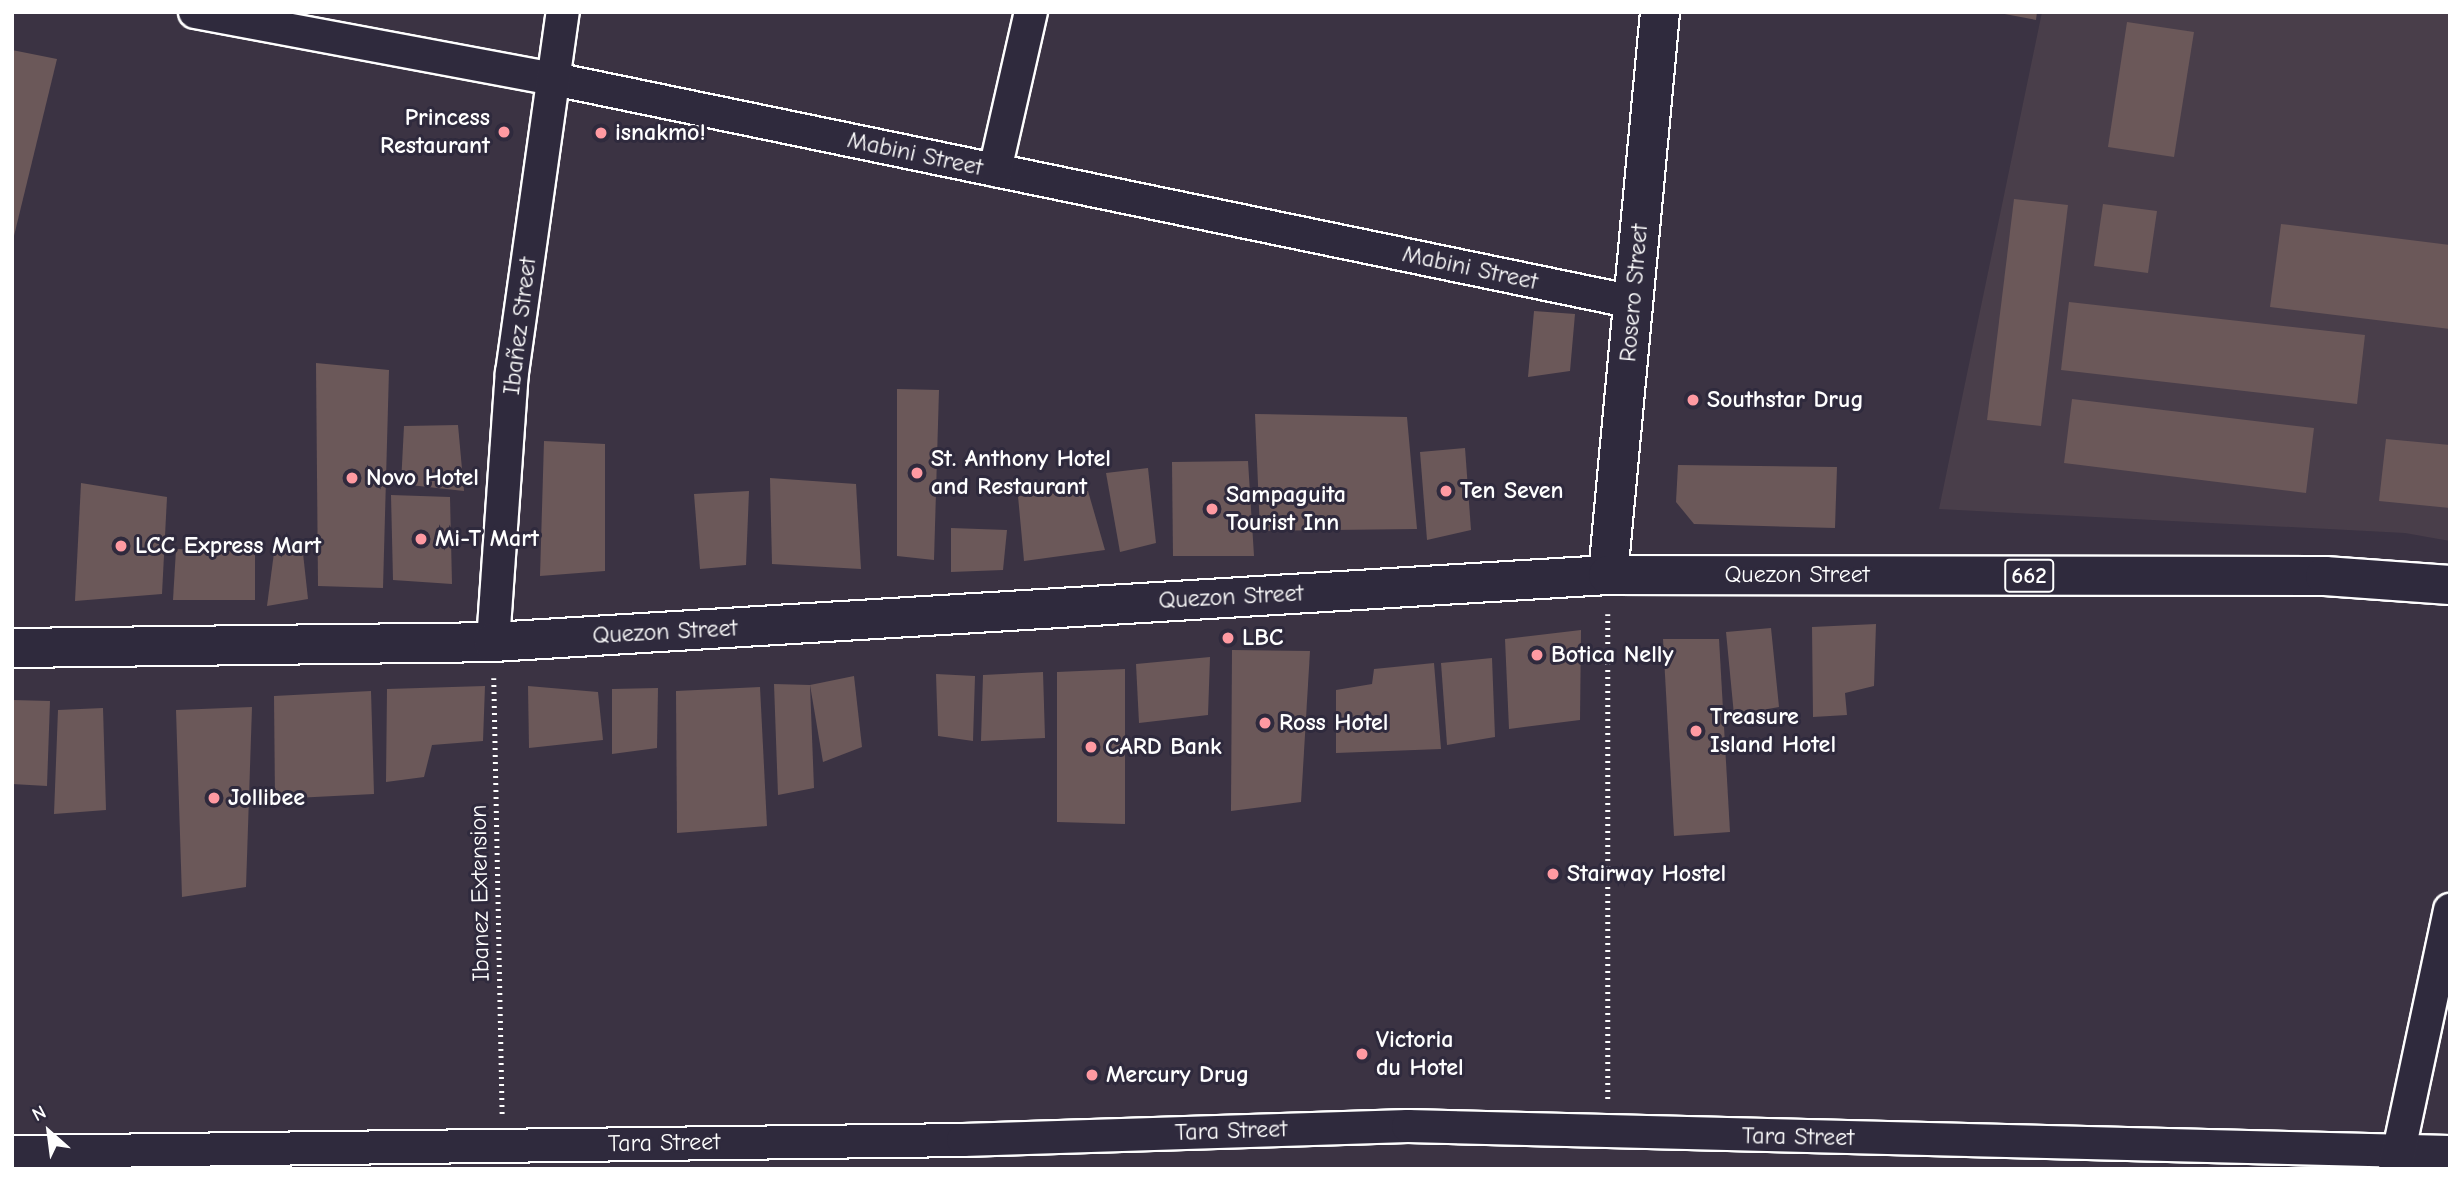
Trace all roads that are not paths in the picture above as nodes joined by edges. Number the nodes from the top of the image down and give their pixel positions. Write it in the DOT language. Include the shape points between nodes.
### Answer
graph roads {
  1 [pos="195,12"];
  2 [pos="563,12"];
  3 [pos="1031,12"];
  4 [pos="1660,12"];
  5 [pos="554,79"];
  6 [pos="995,170"];
  7 [pos="1634,302"];
  8 [pos="1608,575"];
  9 [pos="2450,585"];
  10 [pos="493,642"];
  11 [pos="12,648"];
  12 [pos="2450,910"];
  13 [pos="12,1152"];
  14 [pos="2450,1153"];
  15 [pos="964,1154"];
  16 [pos="2397,1159"];
  1 -- 5 [label="street, Mabini Street"];
  2 -- 5 [label="street, Ibañez Street"];
  3 -- 6 [label="street"];
  4 -- 7 [label="main road, Rosero Street"];
  5 -- 6 [label="street, Mabini Street"];
  5 -- 10 [label="street, Ibañez Street" via="512,373"];
  6 -- 7 [label="street, Mabini Street"];
  7 -- 8 [label="main road, Rosero Street"];
  8 -- 9 [label="main road, Quezon Street / 662" via="2325,576"];
  8 -- 10 [label="main road, Quezon Street"];
  10 -- 11 [label="main road, Quezon Street"];
  12 -- 16 [label="street"];
  13 -- 15 [label="street, Tara Street" via="502,1144"];
  14 -- 16 [label="street, Tara Street"];
  15 -- 16 [label="street, Tara Street" via="1408,1126"];
}
